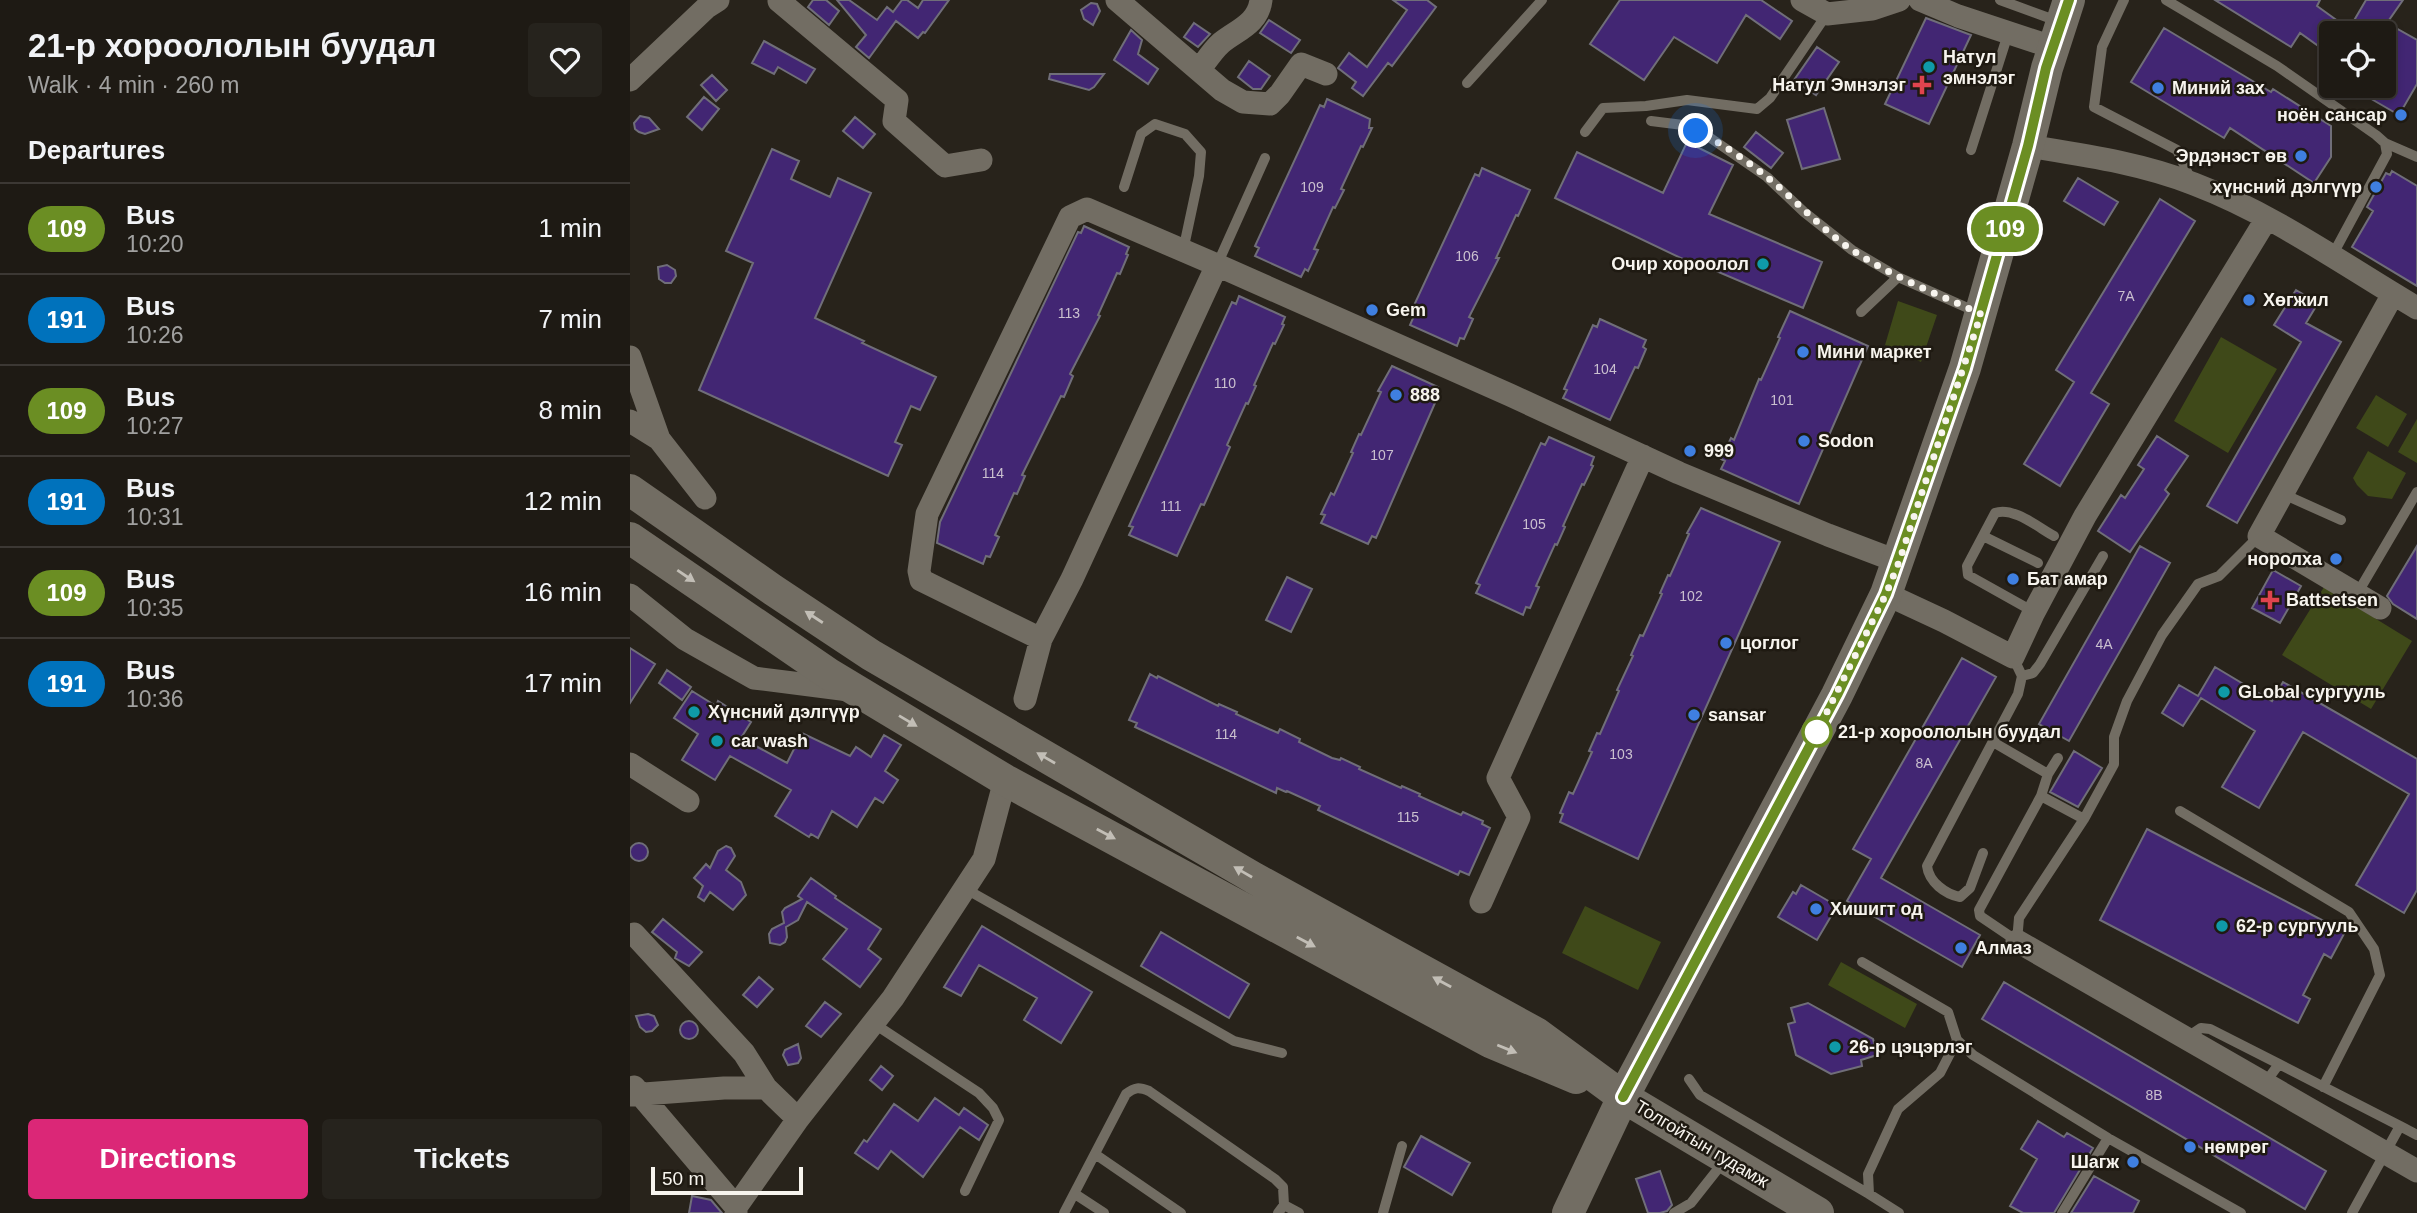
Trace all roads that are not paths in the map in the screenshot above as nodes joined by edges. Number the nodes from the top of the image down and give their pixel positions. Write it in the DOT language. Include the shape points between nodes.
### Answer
graph roads {
  1 [pos="718,0"];
  2 [pos="776,0"];
  3 [pos="1117,0"];
  4 [pos="1261,0"];
  5 [pos="1542,0"];
  6 [pos="1802,0"];
  7 [pos="1899,0"];
  8 [pos="1920,0"];
  9 [pos="2000,0"];
  10 [pos="2124,0"];
  11 [pos="2166,0"];
  12 [pos="1827,14"];
  13 [pos="2060,23"];
  14 [pos="2008,34"];
  15 [pos="1200,69"];
  16 [pos="1326,74"];
  17 [pos="630,80"];
  18 [pos="1467,83"];
  19 [pos="1651,121"];
  20 [pos="1585,132"];
  21 [pos="2385,143"];
  22 [pos="2028,146"];
  23 [pos="1971,150"];
  24 [pos="1265,158"];
  25 [pos="2417,158"];
  26 [pos="981,160"];
  27 [pos="2193,183"];
  28 [pos="1124,187"];
  29 [pos="2267,218"];
  30 [pos="1183,251"];
  31 [pos="2332,256"];
  32 [pos="1217,265"];
  33 [pos="1898,277"];
  34 [pos="2393,294"];
  35 [pos="2417,308"];
  36 [pos="1861,312"];
  37 [pos="1981,314"];
  38 [pos="630,357"];
  39 [pos="630,421"];
  40 [pos="659,439"];
  41 [pos="1643,456"];
  42 [pos="630,491"];
  43 [pos="2417,492"];
  44 [pos="2283,494"];
  45 [pos="705,498"];
  46 [pos="2341,520"];
  47 [pos="1983,536"];
  48 [pos="2054,536"];
  49 [pos="2259,537"];
  50 [pos="630,538"];
  51 [pos="2103,556"];
  52 [pos="1899,562"];
  53 [pos="2038,563"];
  54 [pos="1886,594"];
  55 [pos="2357,594"];
  56 [pos="630,595"];
  57 [pos="2380,608"];
  58 [pos="2034,612"];
  59 [pos="1041,639"];
  60 [pos="2017,666"];
  61 [pos="859,692"];
  62 [pos="1025,699"];
  63 [pos="1993,742"];
  64 [pos="2058,758"];
  65 [pos="630,764"];
  66 [pos="2048,774"];
  67 [pos="1006,779"];
  68 [pos="2041,796"];
  69 [pos="688,801"];
  70 [pos="2180,811"];
  71 [pos="2084,819"];
  72 [pos="1983,853"];
  73 [pos="964,888"];
  74 [pos="1481,902"];
  75 [pos="634,934"];
  76 [pos="2017,941"];
  77 [pos="1862,962"];
  78 [pos="873,1023"];
  79 [pos="2186,1038"];
  80 [pos="1957,1040"];
  81 [pos="1282,1053"];
  82 [pos="2279,1064"];
  83 [pos="1689,1079"];
  84 [pos="2265,1083"];
  85 [pos="2323,1087"];
  86 [pos="766,1088"];
  87 [pos="634,1091"];
  88 [pos="1623,1097"];
  89 [pos="797,1119"];
  90 [pos="2400,1126"];
  91 [pos="2417,1135"];
  92 [pos="2108,1138"];
  93 [pos="1402,1146"];
  94 [pos="2386,1152"];
  95 [pos="1095,1154"];
  96 [pos="1726,1159"];
  97 [pos="2417,1171"];
  98 [pos="965,1191"];
  99 [pos="1075,1194"];
  100 [pos="1869,1195"];
  101 [pos="1281,1209"];
  102 [pos="736,1210"];
  103 [pos="1064,1213"];
  104 [pos="1104,1213"];
  105 [pos="1181,1213"];
  106 [pos="1299,1213"];
  107 [pos="1383,1213"];
  108 [pos="1568,1213"];
  109 [pos="1674,1213"];
  110 [pos="1818,1213"];
  111 [pos="1899,1213"];
  112 [pos="2062,1213"];
  113 [pos="2241,1213"];
  114 [pos="2353,1213"];
  1 -- 17 [label="street"];
  2 -- 26 [label="street" via="897,100 894,121 944,166"];
  3 -- 15 [label="street"];
  4 -- 15 [label="street" via="1249,25 1220,44"];
  5 -- 18 [label="lane"];
  6 -- 12 [label="street"];
  7 -- 12 [label="street" via="1864,11"];
  8 -- 14 [label="street"];
  9 -- 13 [label="lane"];
  10 -- 27 [label="lane" via="2102,47 2094,107 2177,150"];
  11 -- 21 [label="lane" via="2277,66"];
  12 -- 20 [label="lane" via="1770,98 1757,109 1687,100 1603,108"];
  13 -- 14 [label="street"];
  13 -- 22 [label="main road"];
  14 -- 23 [label="lane"];
  15 -- 16 [label="street" via="1243,102 1270,104 1301,64"];
  19 -- 33 [label="lane" via="1683,125 1709,137 1767,177 1852,250"];
  21 -- 25 [label="lane"];
  21 -- 31 [label="lane" via="2387,154"];
  22 -- 27 [label="street" via="2125,164"];
  22 -- 37 [label="main road"];
  24 -- 32 [label="lane"];
  27 -- 29 [label="street"];
  28 -- 30 [label="lane" via="1141,134 1154,124 1185,134 1201,152"];
  29 -- 31 [label="street"];
  29 -- 58 [label="street" via="2085,516"];
  30 -- 32 [label="street"];
  30 -- 59 [label="street" via="1087,209 1070,217 928,514 921,580"];
  31 -- 34 [label="street"];
  32 -- 41 [label="street"];
  32 -- 59 [label="street"];
  33 -- 36 [label="lane"];
  33 -- 37 [label="lane"];
  34 -- 35 [label="street"];
  34 -- 44 [label="street"];
  37 -- 52 [label="main road"];
  38 -- 40 [label="street"];
  39 -- 40 [label="street"];
  40 -- 45 [label="street"];
  41 -- 52 [label="street"];
  41 -- 74 [label="street" via="1498,778 1519,817"];
  88 -- 42 [label="main road, one-way" via="1536,1033 1255,878 871,655"];
  43 -- 55 [label="lane"];
  44 -- 46 [label="lane"];
  44 -- 49 [label="street"];
  47 -- 48 [label="lane" via="2001,510"];
  47 -- 53 [label="lane"];
  47 -- 58 [label="lane" via="1967,566 1968,575"];
  49 -- 55 [label="street"];
  49 -- 71 [label="lane" via="2219,576 2198,584 2162,635 2127,701 2115,737 2115,764"];
  50 -- 61 [label="main road, one-way"];
  51 -- 60 [label="lane" via="2034,673"];
  52 -- 54 [label="main road"];
  54 -- 60 [label="street" via="1944,621"];
  54 -- 88 [label="main road"];
  55 -- 57 [label="street"];
  56 -- 61 [label="street" via="685,639 754,678"];
  58 -- 60 [label="street"];
  59 -- 62 [label="street"];
  60 -- 63 [label="lane" via="2018,694"];
  61 -- 67 [label="main road, one-way"];
  63 -- 66 [label="lane"];
  63 -- 72 [label="lane" via="1927,866 1928,877 1950,895 1961,897 1970,888"];
  64 -- 66 [label="lane"];
  65 -- 69 [label="street"];
  66 -- 68 [label="lane"];
  67 -- 73 [label="street" via="984,859"];
  67 -- 88 [label="main road, one-way" via="1490,1042"];
  68 -- 71 [label="lane"];
  68 -- 76 [label="lane" via="1979,911"];
  70 -- 85 [label="lane" via="2349,912 2374,949 2380,975"];
  71 -- 76 [label="lane" via="2019,918"];
  73 -- 78 [label="street"];
  73 -- 81 [label="lane" via="1234,1041"];
  75 -- 86 [label="street" via="744,1053"];
  76 -- 79 [label="street"];
  77 -- 80 [label="lane" via="1948,1012"];
  78 -- 89 [label="street"];
  78 -- 98 [label="lane" via="979,1093 993,1108 999,1120"];
  79 -- 82 [label="lane" via="2201,1028 2210,1029"];
  79 -- 84 [label="street"];
  80 -- 92 [label="lane" via="1973,1055"];
  80 -- 100 [label="lane" via="1940,1073 1898,1109 1868,1174"];
  82 -- 84 [label="lane"];
  82 -- 85 [label="lane"];
  83 -- 100 [label="lane" via="1700,1094"];
  84 -- 94 [label="street"];
  85 -- 90 [label="lane"];
  86 -- 87 [label="street"];
  86 -- 89 [label="street"];
  87 -- 102 [label="street"];
  88 -- 96 [label="main road, Толгойтын гудамж"];
  88 -- 108 [label="main road"];
  89 -- 102 [label="street"];
  90 -- 91 [label="lane"];
  90 -- 94 [label="lane"];
  92 -- 112 [label="lane"];
  92 -- 113 [label="lane"];
  93 -- 107 [label="lane"];
  94 -- 97 [label="street"];
  94 -- 114 [label="lane"];
  95 -- 99 [label="lane"];
  95 -- 101 [label="lane" via="1126,1094 1140,1088 1275,1179 1283,1187"];
  95 -- 105 [label="lane"];
  96 -- 109 [label="lane" via="1691,1203"];
  96 -- 110 [label="main road, Толгойтын гудамж"];
  99 -- 103 [label="lane"];
  99 -- 104 [label="lane"];
  100 -- 111 [label="lane"];
  101 -- 106 [label="lane"];
}
